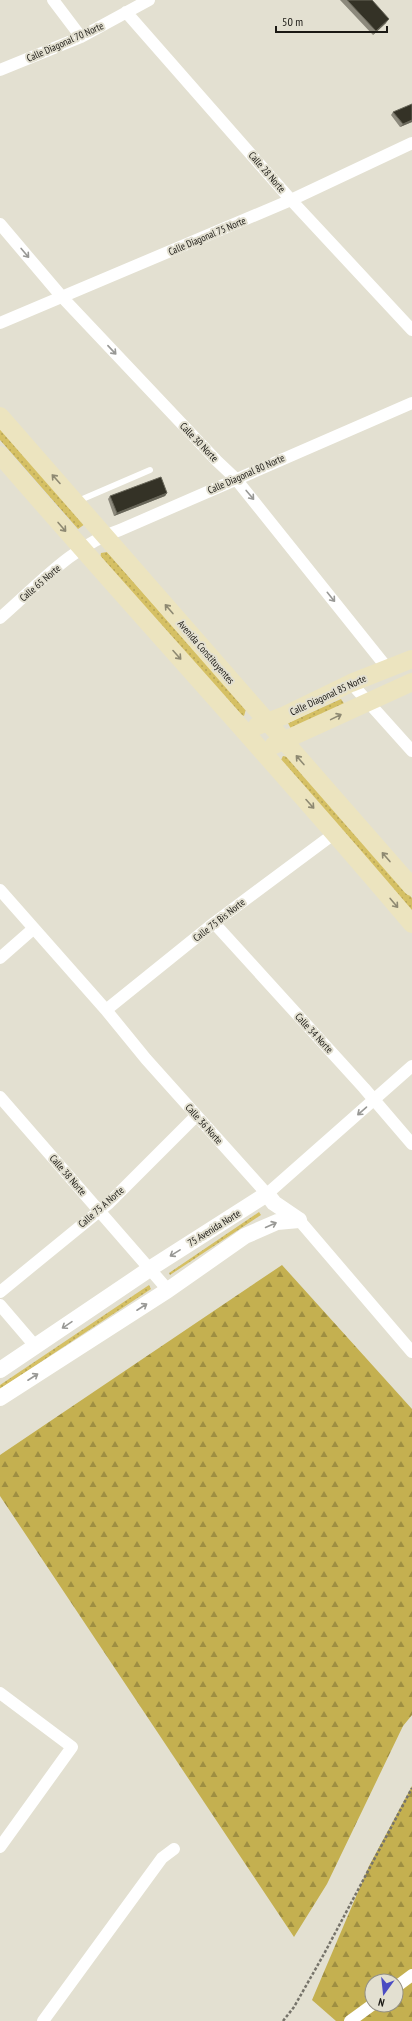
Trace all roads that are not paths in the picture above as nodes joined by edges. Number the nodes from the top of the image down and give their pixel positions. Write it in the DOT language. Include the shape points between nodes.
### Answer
graph roads {
  1 [pos="53,0"];
  2 [pos="149,0"];
  3 [pos="126,12"];
  4 [pos="81,37"];
  5 [pos="0,70"];
  6 [pos="412,143"];
  7 [pos="291,200"];
  8 [pos="0,224"];
  9 [pos="62,297"];
  10 [pos="0,323"];
  11 [pos="412,330"];
  12 [pos="412,402"];
  13 [pos="0,416"];
  14 [pos="0,455"];
  15 [pos="150,470"];
  16 [pos="236,478"];
  17 [pos="76,502"];
  18 [pos="104,535"];
  19 [pos="81,549"];
  20 [pos="0,618"];
  21 [pos="412,659"];
  22 [pos="388,669"];
  23 [pos="412,682"];
  24 [pos="351,683"];
  25 [pos="368,702"];
  26 [pos="267,721"];
  27 [pos="244,731"];
  28 [pos="284,741"];
  29 [pos="262,750"];
  30 [pos="412,751"];
  31 [pos="334,832"];
  32 [pos="412,887"];
  33 [pos="0,890"];
  34 [pos="214,923"];
  35 [pos="412,924"];
  36 [pos="33,928"];
  37 [pos="0,958"];
  38 [pos="106,1010"];
  39 [pos="412,1066"];
  40 [pos="0,1097"];
  41 [pos="374,1100"];
  42 [pos="196,1116"];
  43 [pos="412,1144"];
  44 [pos="267,1194"];
  45 [pos="99,1210"];
  46 [pos="298,1220"];
  47 [pos="151,1268"];
  48 [pos="168,1290"];
  49 [pos="0,1292"];
  50 [pos="0,1305"];
  51 [pos="36,1346"];
  52 [pos="412,1352"];
  53 [pos="0,1370"];
  54 [pos="0,1398"];
  55 [pos="0,1693"];
  56 [pos="0,1847"];
  57 [pos="174,1849"];
  58 [pos="364,2011"];
  59 [pos="43,2021"];
  60 [pos="350,2021"];
  1 -- 4 [label="street"];
  2 -- 3 [label="street, Calle Diagonal 70 Norte"];
  3 -- 4 [label="street, Calle Diagonal 70 Norte"];
  3 -- 7 [label="street, Calle 28 Norte"];
  4 -- 5 [label="street, Calle Diagonal 70 Norte"];
  6 -- 7 [label="street, Calle Diagonal 75 Norte"];
  7 -- 9 [label="street, Calle Diagonal 75 Norte"];
  7 -- 11 [label="street, Calle 28 Norte"];
  8 -- 9 [label="street, Calle 30 Norte, one-way"];
  9 -- 10 [label="street, Calle Diagonal 75 Norte"];
  9 -- 16 [label="street, Calle 30 Norte, one-way" via="216,461"];
  12 -- 16 [label="street, Calle Diagonal 80 Norte"];
  17 -- 13 [label="main road, Avenida Constituyentes, one-way"];
  14 -- 19 [label="main road, one-way"];
  15 -- 17 [label="lane"];
  16 -- 18 [label="street, Calle Diagonal 80 Norte"];
  16 -- 22 [label="street, Calle 30 Norte, one-way"];
  17 -- 18 [label="main road, Avenida Constituyentes"];
  18 -- 19 [label="street, Calle Diagonal 80 Norte"];
  26 -- 18 [label="main road, Avenida Constituyentes, one-way"];
  19 -- 20 [label="street, Calle 65 Norte"];
  19 -- 27 [label="main road, one-way"];
  21 -- 22 [label="main road, Calle Diagonal 85 Norte"];
  22 -- 24 [label="main road, Calle Diagonal 85 Norte"];
  23 -- 25 [label="main road"];
  24 -- 25 [label="street"];
  24 -- 26 [label="main road, Calle Diagonal 85 Norte" via="283,716"];
  28 -- 25 [label="main road, one-way"];
  25 -- 30 [label="street"];
  26 -- 27 [label="main road, Calle Diagonal 85 Norte"];
  26 -- 28 [label="main road, Avenida Constituyentes"];
  27 -- 29 [label="main road"];
  28 -- 29 [label="main road"];
  32 -- 28 [label="main road, Avenida Constituyentes, one-way"];
  29 -- 31 [label="main road, one-way"];
  31 -- 34 [label="street, Calle 75 Bis Norte"];
  31 -- 35 [label="main road, one-way"];
  33 -- 36 [label="street, Calle 36 Norte"];
  34 -- 38 [label="street, Calle 75 Bis Norte"];
  34 -- 41 [label="street, Calle 34 Norte"];
  36 -- 37 [label="street"];
  36 -- 38 [label="street, Calle 36 Norte"];
  38 -- 42 [label="street, Calle 36 Norte"];
  39 -- 41 [label="street, 75 Avenida Norte"];
  40 -- 45 [label="street, Calle 38 Norte"];
  41 -- 43 [label="street, Calle 34 Norte"];
  41 -- 44 [label="street, 75 Avenida Norte, one-way"];
  42 -- 44 [label="street, Calle 36 Norte"];
  42 -- 45 [label="street, Calle 75 A Norte"];
  44 -- 46 [label="street, Calle 36 Norte" via="274,1203"];
  44 -- 47 [label="street, 75 Avenida Norte, one-way"];
  45 -- 47 [label="street, Calle 38 Norte"];
  45 -- 49 [label="street, Calle 75 A Norte"];
  48 -- 46 [label="street, one-way" via="245,1236 277,1222"];
  46 -- 52 [label="street, Calle 36 Norte"];
  47 -- 48 [label="street, Calle 38 Norte"];
  47 -- 51 [label="street, 75 Avenida Norte, one-way"];
  54 -- 48 [label="street, one-way"];
  50 -- 51 [label="street"];
  51 -- 53 [label="street, 75 Avenida Norte"];
  55 -- 56 [label="street" via="72,1747"];
  57 -- 59 [label="street" via="162,1858"];
  58 -- 60 [label="street"];
}
